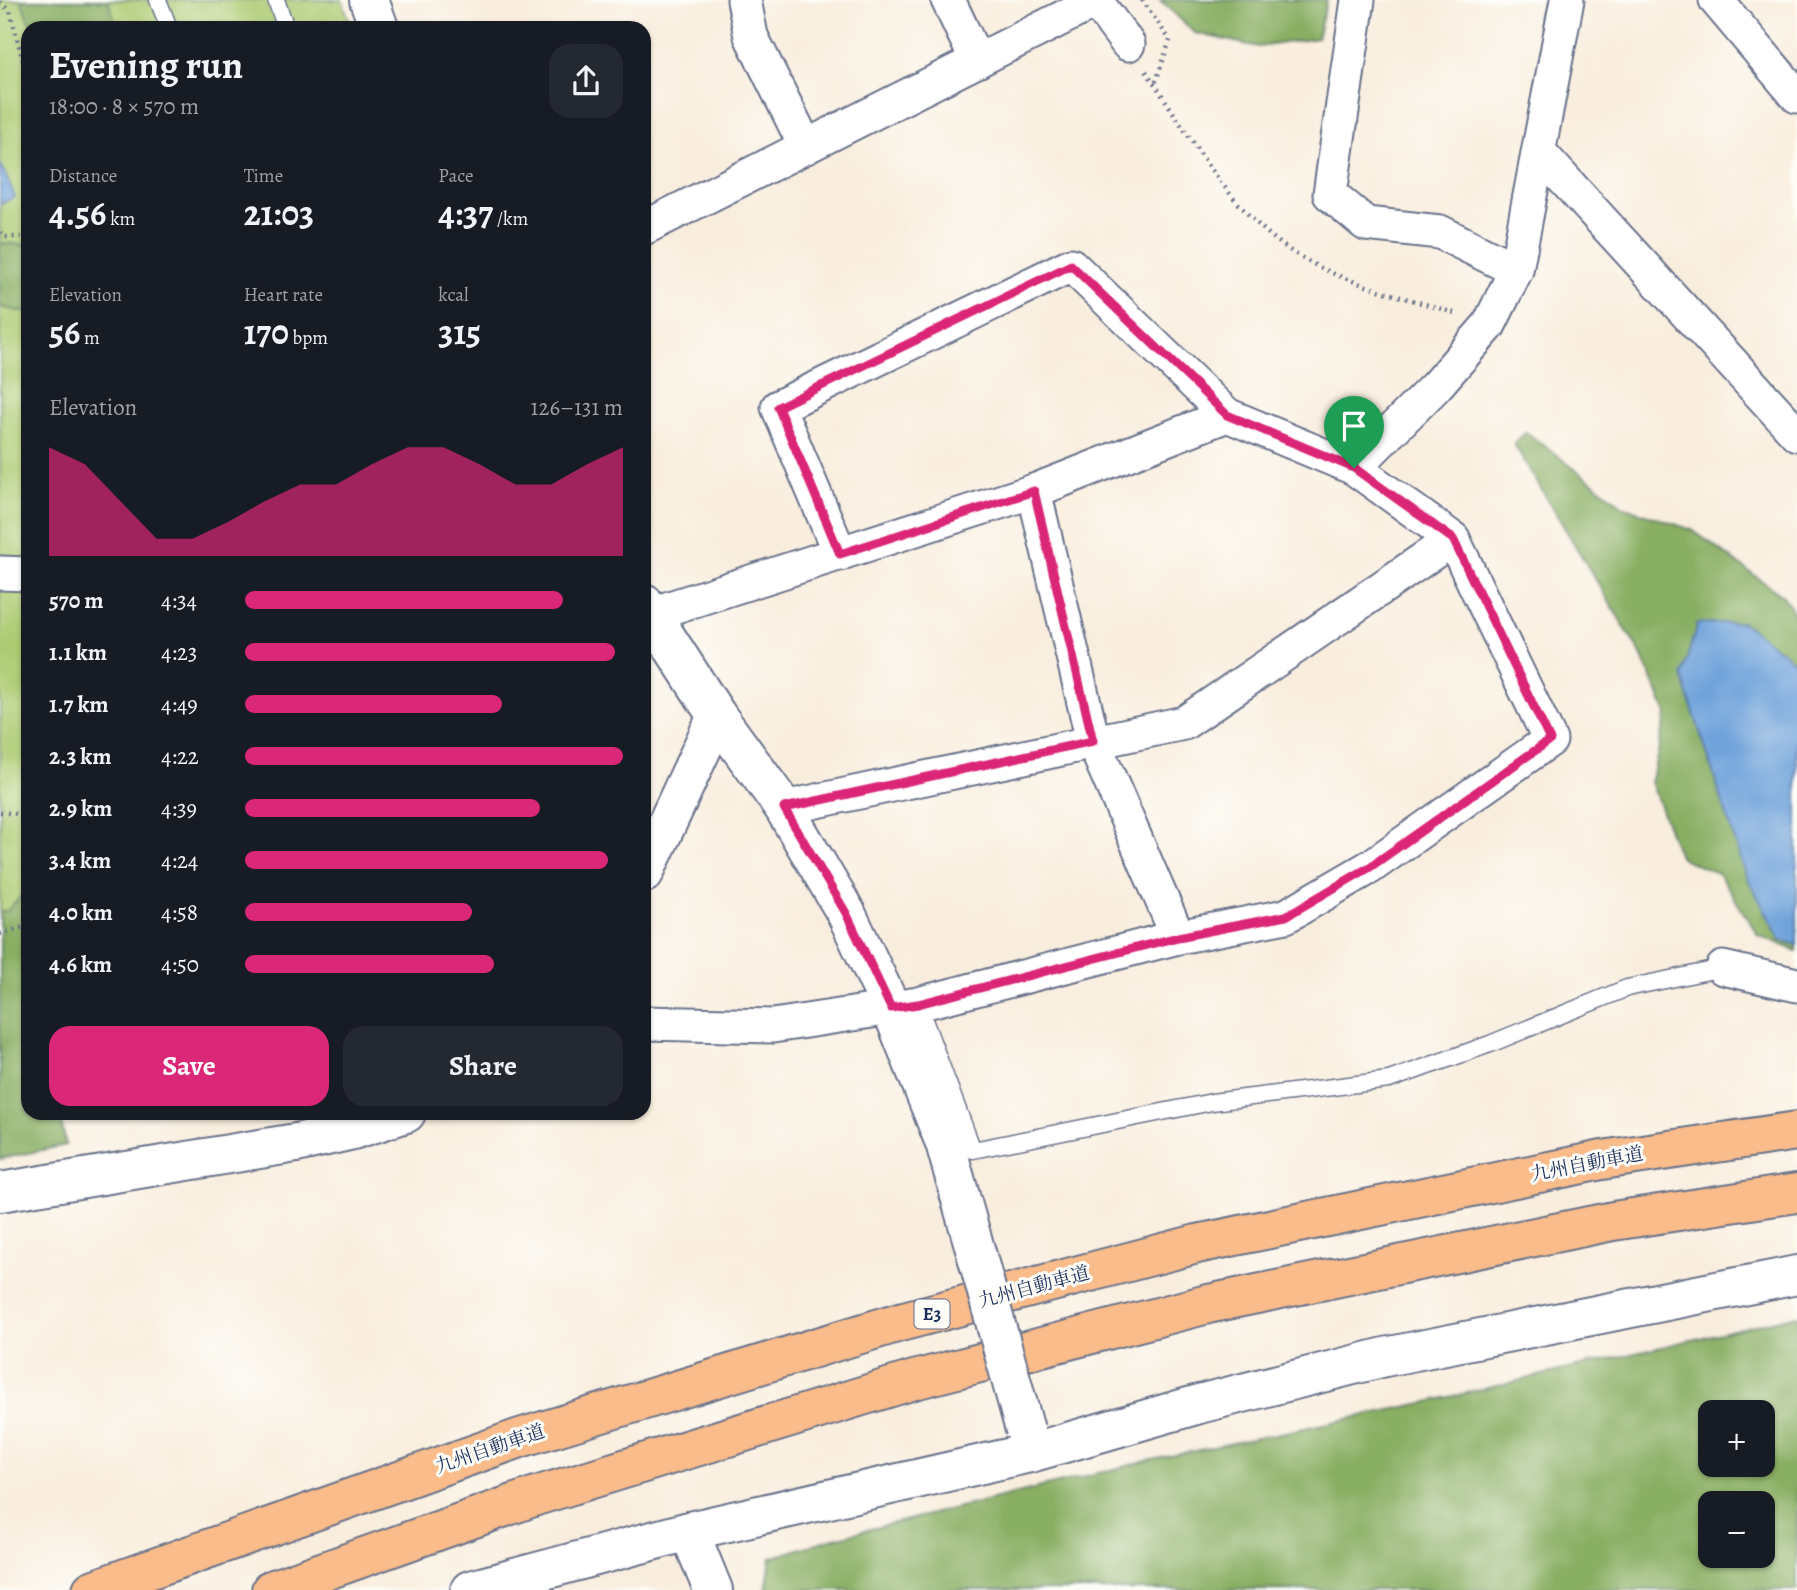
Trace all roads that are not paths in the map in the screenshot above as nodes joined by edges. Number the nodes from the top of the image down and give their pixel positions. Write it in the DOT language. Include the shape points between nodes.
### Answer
graph roads {
  1 [pos="158,0"];
  2 [pos="276,0"];
  3 [pos="369,0"];
  4 [pos="744,0"];
  5 [pos="948,0"];
  6 [pos="1358,0"];
  7 [pos="1567,0"];
  8 [pos="1716,0"];
  9 [pos="1096,1"];
  10 [pos="166,21"];
  11 [pos="284,21"];
  12 [pos="376,21"];
  13 [pos="1128,44"];
  14 [pos="977,61"];
  15 [pos="1797,96"];
  16 [pos="806,147"];
  17 [pos="1539,153"];
  18 [pos="651,224"];
  19 [pos="1517,270"];
  20 [pos="1227,415"];
  21 [pos="1797,434"];
  22 [pos="1354,468"];
  23 [pos="1034,491"];
  24 [pos="1453,539"];
  25 [pos="840,554"];
  26 [pos="0,573"];
  27 [pos="21,573"];
  28 [pos="651,608"];
  29 [pos="651,615"];
  30 [pos="717,716"];
  31 [pos="1093,741"];
  32 [pos="784,808"];
  33 [pos="651,858"];
  34 [pos="1178,937"];
  35 [pos="1723,968"];
  36 [pos="1797,985"];
  37 [pos="904,1006"];
  38 [pos="651,1023"];
  39 [pos="384,1120"];
  40 [pos="1797,1131"];
  41 [pos="0,1192"];
  42 [pos="1797,1193"];
  43 [pos="1797,1275"];
  44 [pos="1028,1441"];
  45 [pos="689,1531"];
  46 [pos="92,1590"];
  47 [pos="271,1590"];
  48 [pos="470,1590"];
  49 [pos="713,1590"];
  1 -- 10 [label="lane"];
  2 -- 11 [label="lane"];
  3 -- 12 [label="street"];
  4 -- 16 [label="street" via="751,36"];
  5 -- 14 [label="street"];
  6 -- 19 [label="street" via="1330,194 1366,223 1440,232"];
  7 -- 17 [label="street"];
  8 -- 15 [label="street"];
  9 -- 13 [label="street"];
  9 -- 14 [label="street"];
  14 -- 16 [label="street"];
  16 -- 18 [label="street"];
  17 -- 19 [label="street"];
  17 -- 21 [label="street"];
  19 -- 22 [label="street" via="1489,325"];
  20 -- 22 [label="street"];
  20 -- 23 [label="street"];
  20 -- 25 [label="street" via="1071,265 778,407"];
  22 -- 24 [label="street"];
  23 -- 25 [label="street"];
  23 -- 31 [label="street"];
  24 -- 31 [label="street" via="1184,723"];
  24 -- 34 [label="street" via="1550,740 1370,867 1286,916"];
  25 -- 28 [label="street"];
  26 -- 27 [label="street"];
  29 -- 30 [label="street"];
  30 -- 32 [label="street"];
  30 -- 33 [label="street"];
  31 -- 32 [label="street"];
  31 -- 34 [label="street"];
  32 -- 37 [label="street"];
  34 -- 37 [label="street"];
  35 -- 36 [label="street"];
  35 -- 37 [label="lane" via="1627,988 1389,1080 1212,1102 973,1150"];
  37 -- 38 [label="street" via="773,1026"];
  37 -- 44 [label="street, bridge"];
  39 -- 41 [label="street" via="296,1143"];
  40 -- 46 [label="highway, 九州自動車道 / E3" via="1602,1160 1197,1244 913,1318 520,1438"];
  42 -- 47 [label="highway" via="1613,1221 1208,1304 862,1396 536,1496"];
  43 -- 44 [label="street" via="1385,1357"];
  44 -- 45 [label="street"];
  45 -- 48 [label="street"];
  45 -- 49 [label="street"];
}
